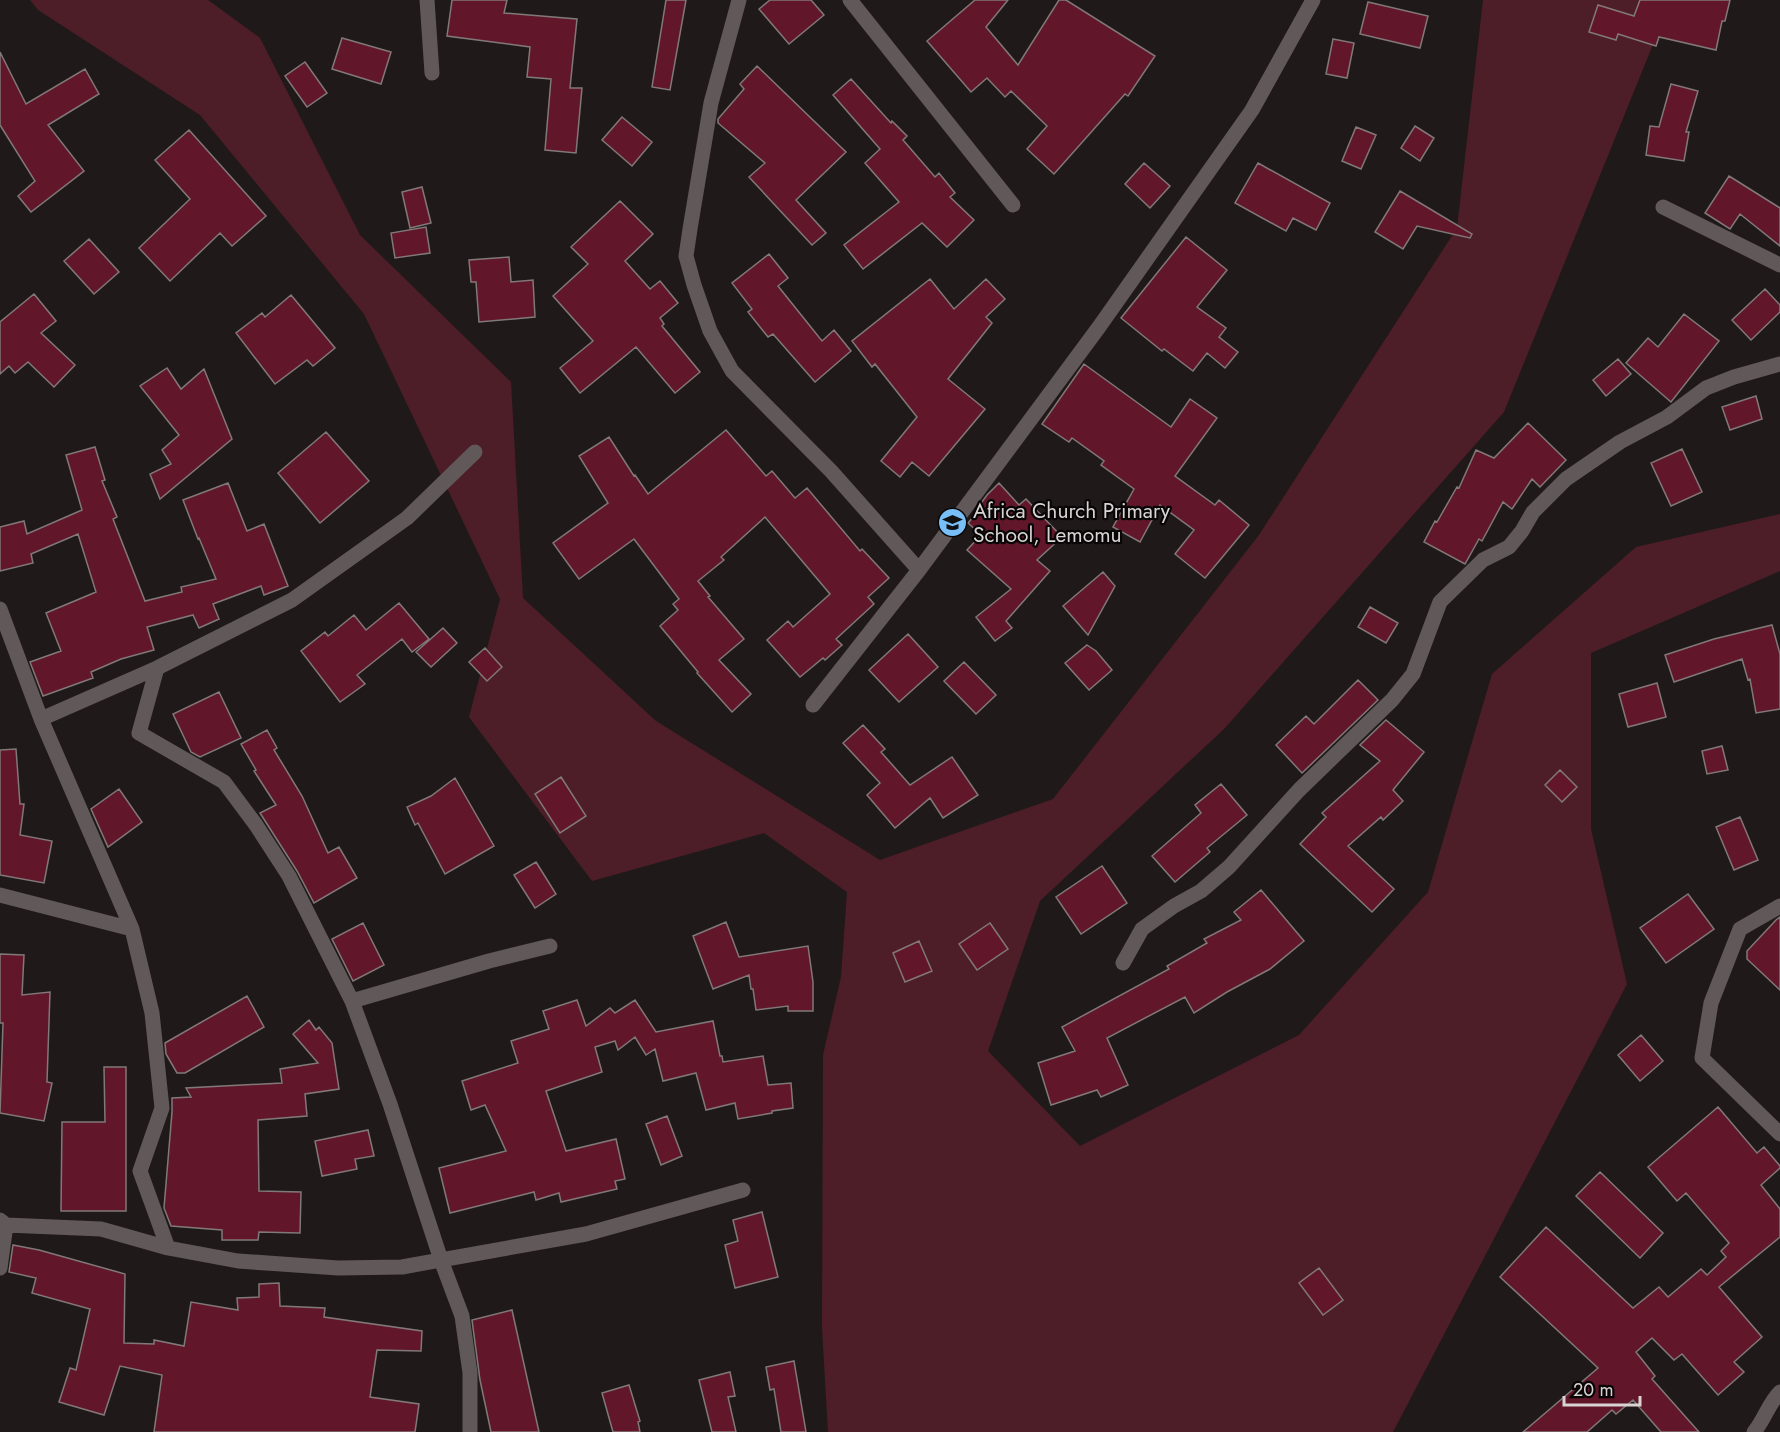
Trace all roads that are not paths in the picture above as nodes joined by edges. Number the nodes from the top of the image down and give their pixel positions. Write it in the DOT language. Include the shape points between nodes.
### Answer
graph roads {
  1 [pos="427,0"];
  2 [pos="740,0"];
  3 [pos="850,0"];
  4 [pos="1313,0"];
  5 [pos="432,73"];
  6 [pos="1013,205"];
  7 [pos="1663,207"];
  8 [pos="1780,265"];
  9 [pos="1780,364"];
  10 [pos="475,452"];
  11 [pos="919,570"];
  12 [pos="0,609"];
  13 [pos="157,668"];
  14 [pos="813,705"];
  15 [pos="41,719"];
  16 [pos="0,896"];
  17 [pos="1780,906"];
  18 [pos="132,929"];
  19 [pos="550,946"];
  20 [pos="1123,963"];
  21 [pos="352,1001"];
  22 [pos="1780,1134"];
  23 [pos="743,1190"];
  24 [pos="3,1222"];
  25 [pos="168,1248"];
  26 [pos="441,1260"];
  27 [pos="0,1268"];
  28 [pos="1780,1392"];
  29 [pos="470,1432"];
  30 [pos="1754,1432"];
  1 -- 5 [label="street"];
  2 -- 11 [label="street" via="711,103 690,229 686,256 694,285 710,331 732,371 831,471"];
  3 -- 6 [label="street"];
  4 -- 11 [label="street" via="1252,110 1099,327"];
  7 -- 8 [label="street"];
  9 -- 20 [label="street" via="1706,388 1667,417 1620,442 1566,479 1533,512 1509,547 1484,560 1440,602 1413,674 1392,700 1299,790 1229,867 1201,891 1142,929"];
  10 -- 13 [label="street" via="407,518 292,600"];
  11 -- 14 [label="street"];
  12 -- 15 [label="street"];
  13 -- 15 [label="street"];
  13 -- 21 [label="street" via="139,733 224,782 289,876"];
  15 -- 18 [label="street"];
  16 -- 18 [label="street"];
  17 -- 22 [label="street" via="1740,929 1711,1003 1701,1058"];
  18 -- 25 [label="street" via="152,1013 162,1108 140,1172"];
  19 -- 21 [label="street"];
  21 -- 26 [label="street"];
  23 -- 26 [label="street" via="586,1234"];
  24 -- 25 [label="street" via="101,1228"];
  24 -- 27 [label="street"];
  25 -- 26 [label="street" via="238,1261 338,1268 402,1267"];
  26 -- 29 [label="street" via="462,1316 470,1373"];
  28 -- 30 [label="street"];
}
